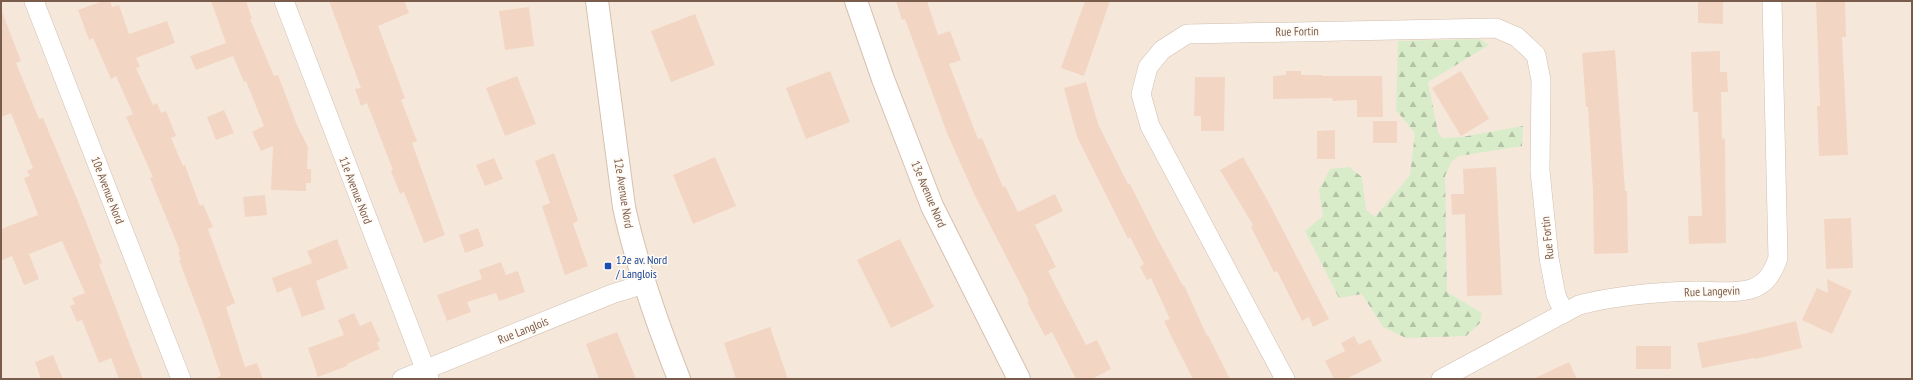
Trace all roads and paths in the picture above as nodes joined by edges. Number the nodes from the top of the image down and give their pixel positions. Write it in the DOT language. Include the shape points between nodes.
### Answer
graph roads {
  1 [pos="34,1"];
  2 [pos="284,1"];
  3 [pos="597,1"];
  4 [pos="856,1"];
  5 [pos="1772,1"];
  6 [pos="644,284"];
  7 [pos="1564,313"];
  8 [pos="427,375"];
  9 [pos="181,379"];
  10 [pos="402,379"];
  11 [pos="679,379"];
  12 [pos="1018,379"];
  13 [pos="1284,379"];
  14 [pos="1441,379"];
  1 -- 9 [label="street, 10e Avenue Nord"];
  2 -- 8 [label="street, 11e Avenue Nord"];
  3 -- 6 [label="main road, 12e Avenue Nord" via="624,207"];
  4 -- 12 [label="main road, 13e Avenue Nord" via="932,206"];
  5 -- 7 [label="street, Rue Langevin" via="1778,235 1778,258 1774,272 1752,289 1624,296 1586,303"];
  6 -- 8 [label="street, Rue Langlois" via="612,294"];
  6 -- 11 [label="main road, 12e Avenue Nord"];
  7 -- 13 [label="street, Rue Fortin" via="1552,283 1540,171 1541,80 1536,54 1518,37 1496,28 1187,34 1162,50 1148,67 1141,94 1150,126"];
  7 -- 14 [label="street, Rue Langevin"];
  8 -- 10 [label="street, Rue Langlois"];
}
